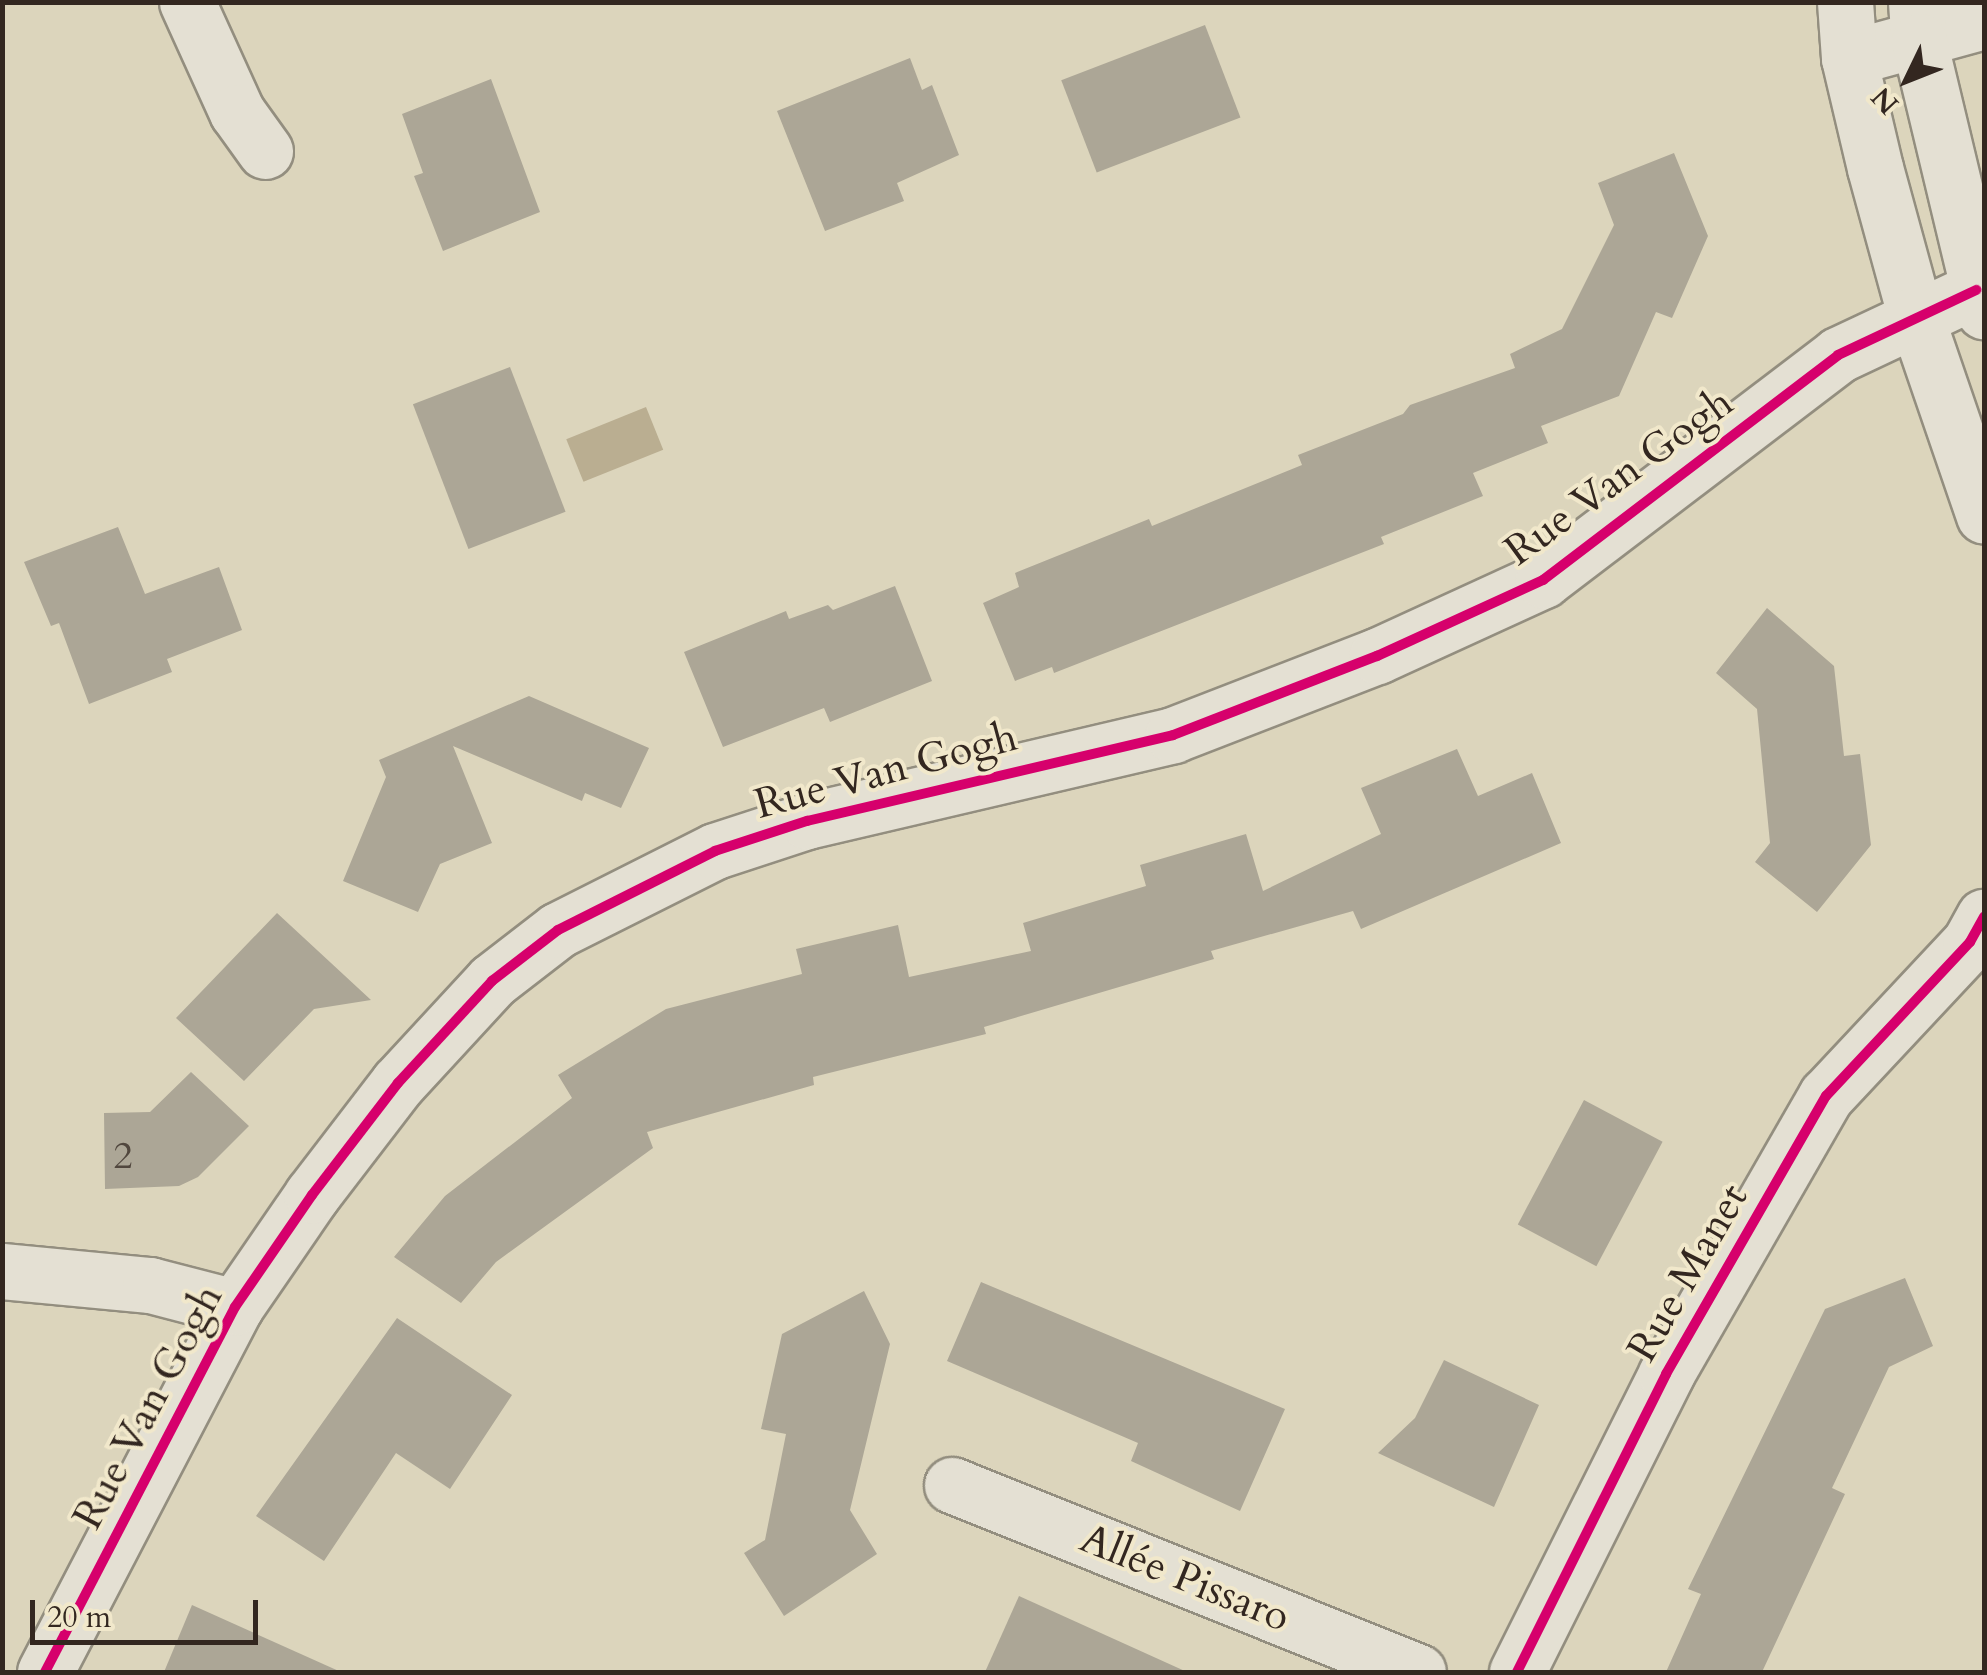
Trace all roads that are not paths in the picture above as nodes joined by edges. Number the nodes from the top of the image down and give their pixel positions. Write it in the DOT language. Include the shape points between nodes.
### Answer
graph roads {
  1 [pos="187,2"];
  2 [pos="1845,2"];
  3 [pos="1984,21"];
  4 [pos="1918,22"];
  5 [pos="1849,58"];
  6 [pos="265,152"];
  7 [pos="1980,300"];
  8 [pos="1915,314"];
  9 [pos="1984,516"];
  10 [pos="1980,933"];
  11 [pos="2,1271"];
  12 [pos="235,1308"];
  13 [pos="952,1484"];
  14 [pos="45,1672"];
  15 [pos="1418,1672"];
  16 [pos="1517,1672"];
  1 -- 6 [label="street" via="237,112"];
  2 -- 5 [label="street"];
  3 -- 4 [label="street"];
  4 -- 5 [label="street"];
  4 -- 7 [label="street"];
  5 -- 8 [label="street"];
  7 -- 8 [label="street, Rue Van Gogh"];
  8 -- 9 [label="street"];
  8 -- 12 [label="street, Rue Van Gogh" via="1838,355 1542,580 1444,626 1173,735 806,821 715,851 558,930 492,981 398,1083"];
  10 -- 16 [label="street, Rue Manet" via="1826,1096 1666,1374"];
  11 -- 12 [label="street" via="150,1285"];
  12 -- 14 [label="street, Rue Van Gogh"];
  13 -- 15 [label="street, Allée Pissaro"];
}
